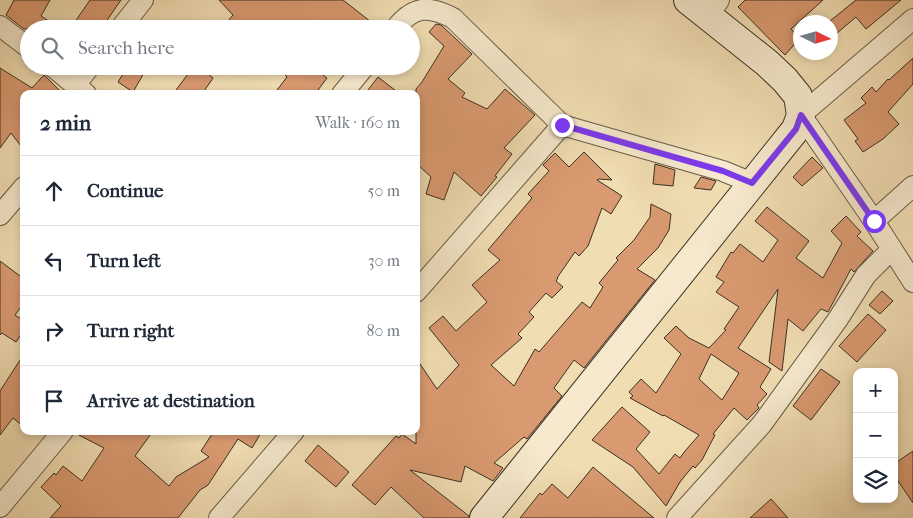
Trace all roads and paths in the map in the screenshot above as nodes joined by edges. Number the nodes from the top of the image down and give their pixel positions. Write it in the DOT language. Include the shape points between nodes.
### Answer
graph roads {
  1 [pos="143,0"];
  2 [pos="705,5"];
  3 [pos="913,19"];
  4 [pos="127,20"];
  5 [pos="403,20"];
  6 [pos="0,26"];
  7 [pos="20,41"];
  8 [pos="63,75"];
  9 [pos="86,75"];
  10 [pos="358,75"];
  11 [pos="81,89"];
  12 [pos="345,90"];
  13 [pos="801,115"];
  14 [pos="562,125"];
  15 [pos="752,183"];
  16 [pos="913,186"];
  17 [pos="20,192"];
  18 [pos="0,215"];
  19 [pos="874,221"];
  20 [pos="892,249"];
  21 [pos="913,282"];
  22 [pos="420,287"];
  23 [pos="60,435"];
  24 [pos="291,435"];
  25 [pos="0,507"];
  26 [pos="219,518"];
  27 [pos="484,518"];
  28 [pos="677,518"];
  1 -- 4 [label="street"];
  2 -- 13 [label="street" via="786,80 798,96"];
  3 -- 13 [label="street"];
  5 -- 14 [label="street" via="418,10 438,10 453,18"];
  6 -- 7 [label="street"];
  8 -- 11 [label="street"];
  9 -- 11 [label="street"];
  10 -- 12 [label="street"];
  13 -- 15 [label="street" via="796,129"];
  13 -- 19 [label="street"];
  14 -- 15 [label="street" via="723,171"];
  14 -- 22 [label="street"];
  15 -- 27 [label="street"];
  16 -- 19 [label="street"];
  17 -- 18 [label="street"];
  19 -- 20 [label="street"];
  20 -- 21 [label="street"];
  20 -- 28 [label="street" via="866,275 762,424"];
  23 -- 25 [label="street"];
  24 -- 26 [label="street"];
}
